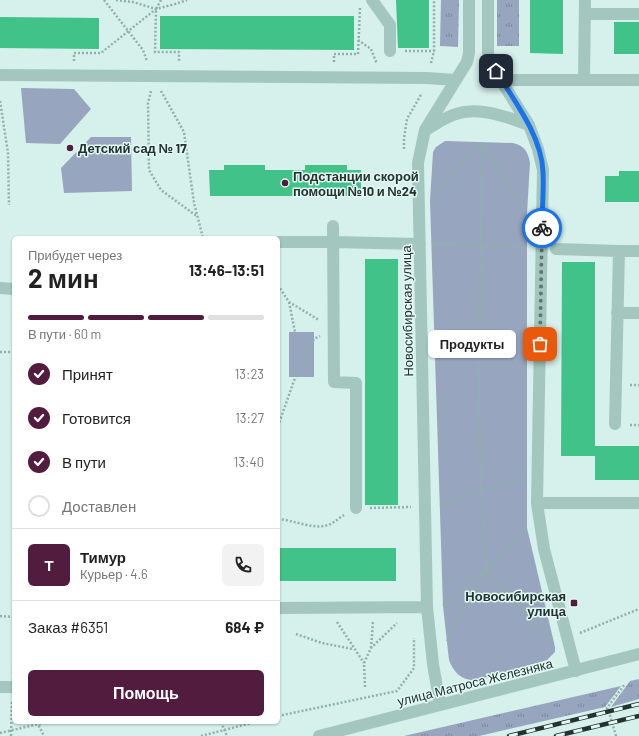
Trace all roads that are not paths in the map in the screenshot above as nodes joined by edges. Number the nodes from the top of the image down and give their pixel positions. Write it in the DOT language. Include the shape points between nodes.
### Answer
graph roads {
  1 [pos="372,0"];
  2 [pos="469,0"];
  3 [pos="488,0"];
  4 [pos="585,0"];
  5 [pos="585,14"];
  6 [pos="639,14"];
  7 [pos="390,51"];
  8 [pos="0,75"];
  9 [pos="456,80"];
  10 [pos="501,80"];
  11 [pos="584,80"];
  12 [pos="639,80"];
  13 [pos="529,125"];
  14 [pos="425,130"];
  15 [pos="333,226"];
  16 [pos="280,242"];
  17 [pos="333,242"];
  18 [pos="426,244"];
  19 [pos="556,249"];
  20 [pos="619,251"];
  21 [pos="639,251"];
  22 [pos="0,288"];
  23 [pos="12,288"];
  24 [pos="617,313"];
  25 [pos="639,313"];
  26 [pos="615,424"];
  27 [pos="537,503"];
  28 [pos="639,503"];
  29 [pos="356,508"];
  30 [pos="427,607"];
  31 [pos="280,608"];
  32 [pos="639,654"];
  33 [pos="576,671"];
  34 [pos="0,687"];
  35 [pos="12,687"];
  36 [pos="440,705"];
  37 [pos="319,736"];
  1 -- 7 [label="street" via="390,25"];
  2 -- 9 [label="street, Новосибирская улица" via="469,53 467,62"];
  3 -- 10 [label="street" via="488,53 490,62"];
  4 -- 5 [label="street"];
  5 -- 6 [label="street"];
  5 -- 11 [label="street"];
  8 -- 9 [label="street"];
  9 -- 14 [label="street, Новосибирская улица"];
  10 -- 11 [label="street"];
  10 -- 13 [label="street"];
  11 -- 12 [label="street"];
  13 -- 14 [label="street" via="499,114 474,112 456,114"];
  13 -- 27 [label="street" via="543,170"];
  14 -- 18 [label="street, Новосибирская улица" via="418,163"];
  15 -- 17 [label="street"];
  16 -- 17 [label="street"];
  17 -- 18 [label="street"];
  17 -- 29 [label="street" via="334,382 356,382"];
  18 -- 30 [label="street, Новосибирская улица"];
  19 -- 20 [label="street"];
  20 -- 21 [label="street"];
  20 -- 24 [label="street"];
  22 -- 23 [label="street"];
  24 -- 25 [label="street"];
  24 -- 26 [label="street"];
  27 -- 28 [label="street"];
  27 -- 33 [label="street" via="544,549"];
  30 -- 31 [label="street"];
  30 -- 36 [label="street, Новосибирская улица"];
  32 -- 33 [label="street, улица Матроса Железняка"];
  33 -- 36 [label="street, улица Матроса Железняка"];
  34 -- 35 [label="street"];
  36 -- 37 [label="street, улица Матроса Железняка"];
}
